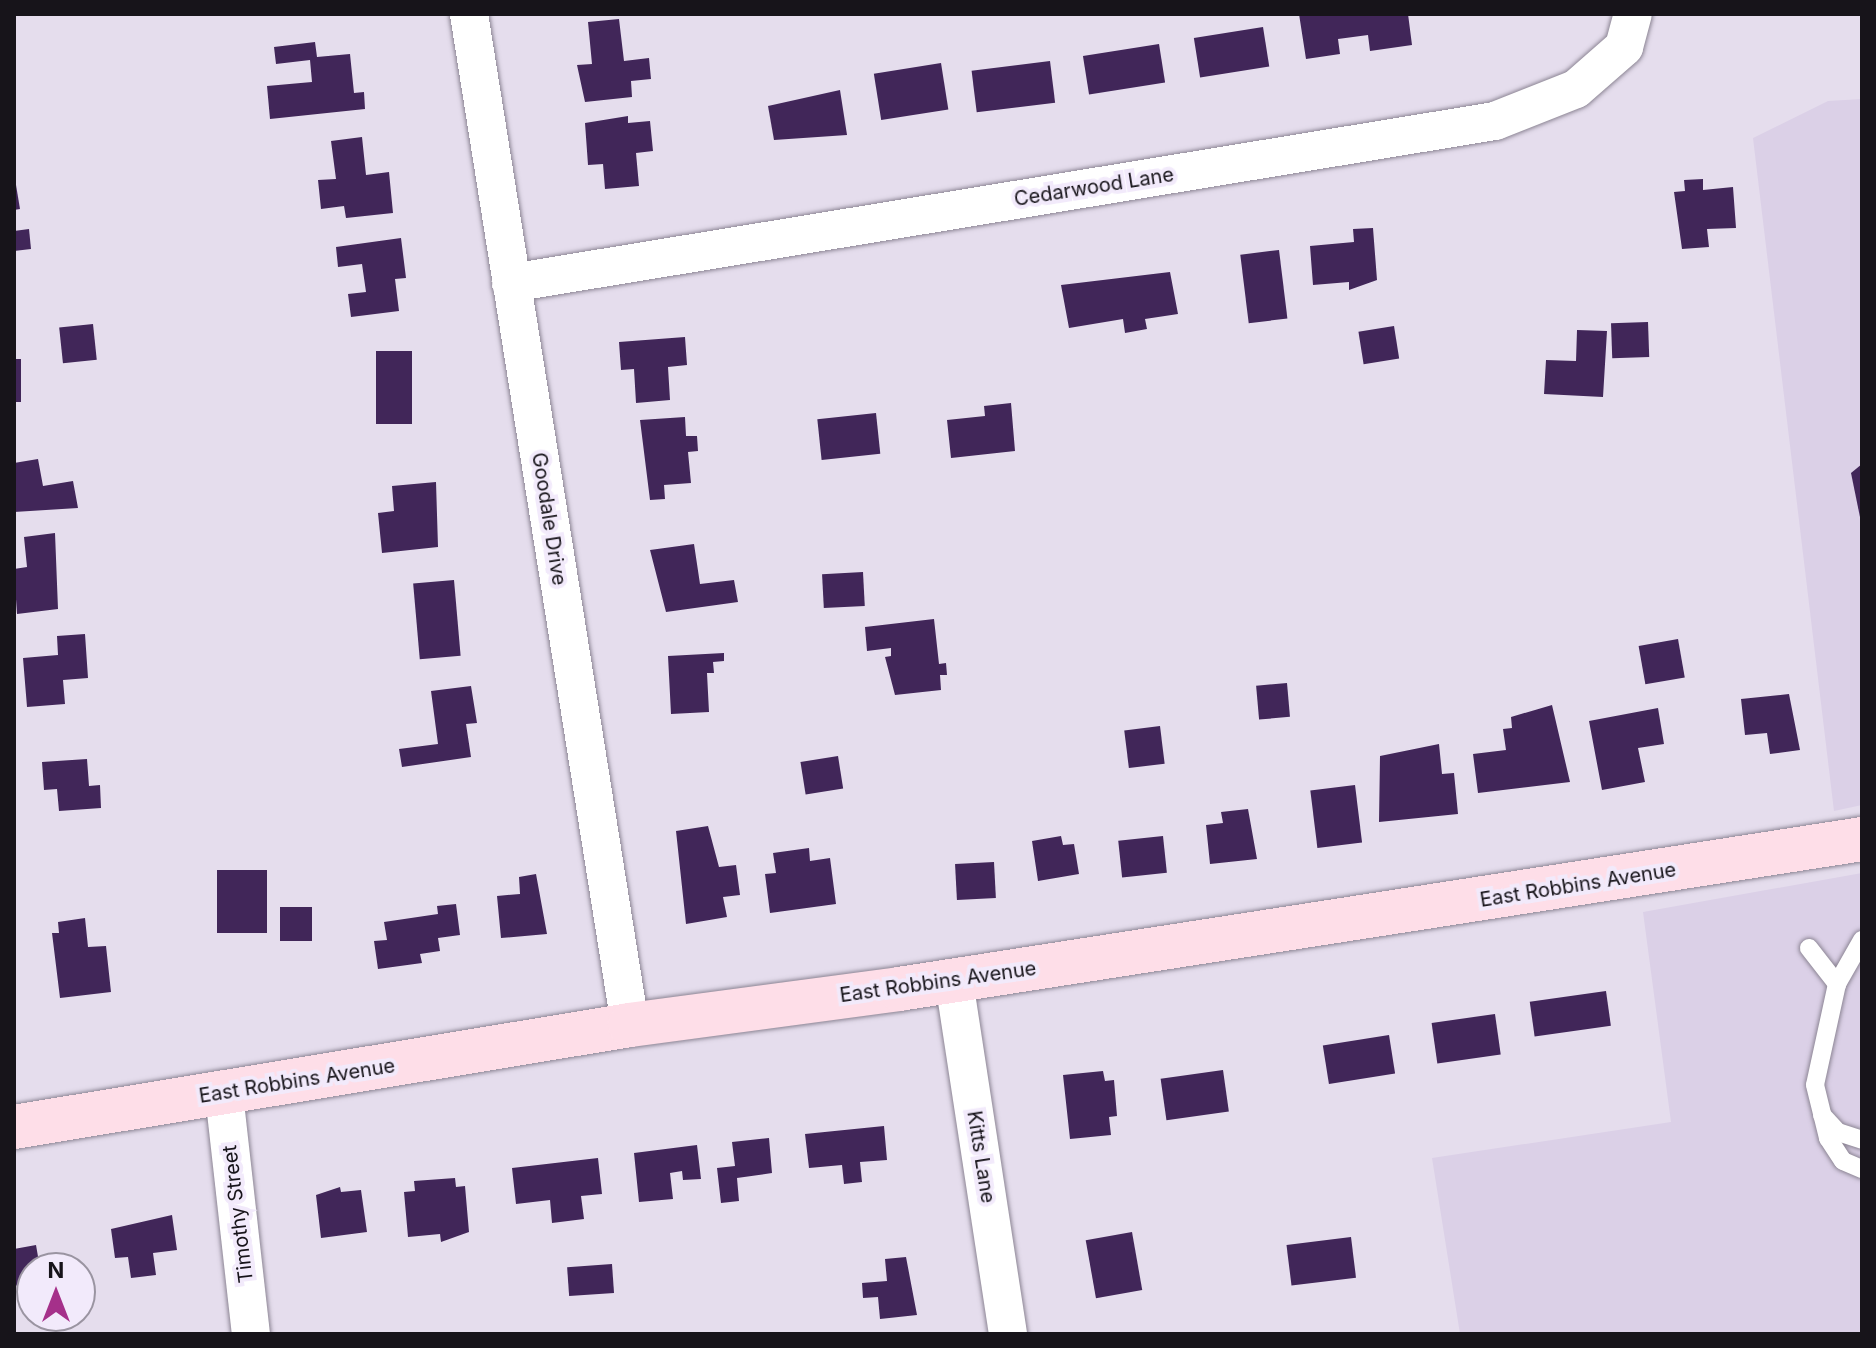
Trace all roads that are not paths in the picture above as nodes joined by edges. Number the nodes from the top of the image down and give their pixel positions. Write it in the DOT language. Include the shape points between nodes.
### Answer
graph roads {
  1 [pos="469,14"];
  2 [pos="1633,14"];
  3 [pos="511,283"];
  4 [pos="1862,839"];
  5 [pos="1862,940"];
  6 [pos="1809,948"];
  7 [pos="954,981"];
  8 [pos="1837,984"];
  9 [pos="630,1025"];
  10 [pos="224,1094"];
  11 [pos="1817,1111"];
  12 [pos="14,1127"];
  13 [pos="1862,1140"];
  14 [pos="1862,1169"];
  15 [pos="251,1334"];
  16 [pos="1008,1334"];
  1 -- 3 [label="street, Goodale Drive"];
  2 -- 3 [label="street, Cedarwood Lane" via="1624,47 1576,89 1495,121"];
  3 -- 9 [label="street, Goodale Drive"];
  4 -- 7 [label="main road, East Robbins Avenue"];
  5 -- 8 [label="lane"];
  6 -- 8 [label="lane"];
  7 -- 9 [label="main road, East Robbins Avenue"];
  7 -- 16 [label="street, Kitts Lane"];
  8 -- 11 [label="lane" via="1815,1085"];
  9 -- 10 [label="main road, East Robbins Avenue"];
  10 -- 12 [label="main road, East Robbins Avenue"];
  10 -- 15 [label="street, Timothy Street"];
  11 -- 13 [label="lane" via="1838,1132"];
  11 -- 14 [label="lane" via="1843,1161"];
}
